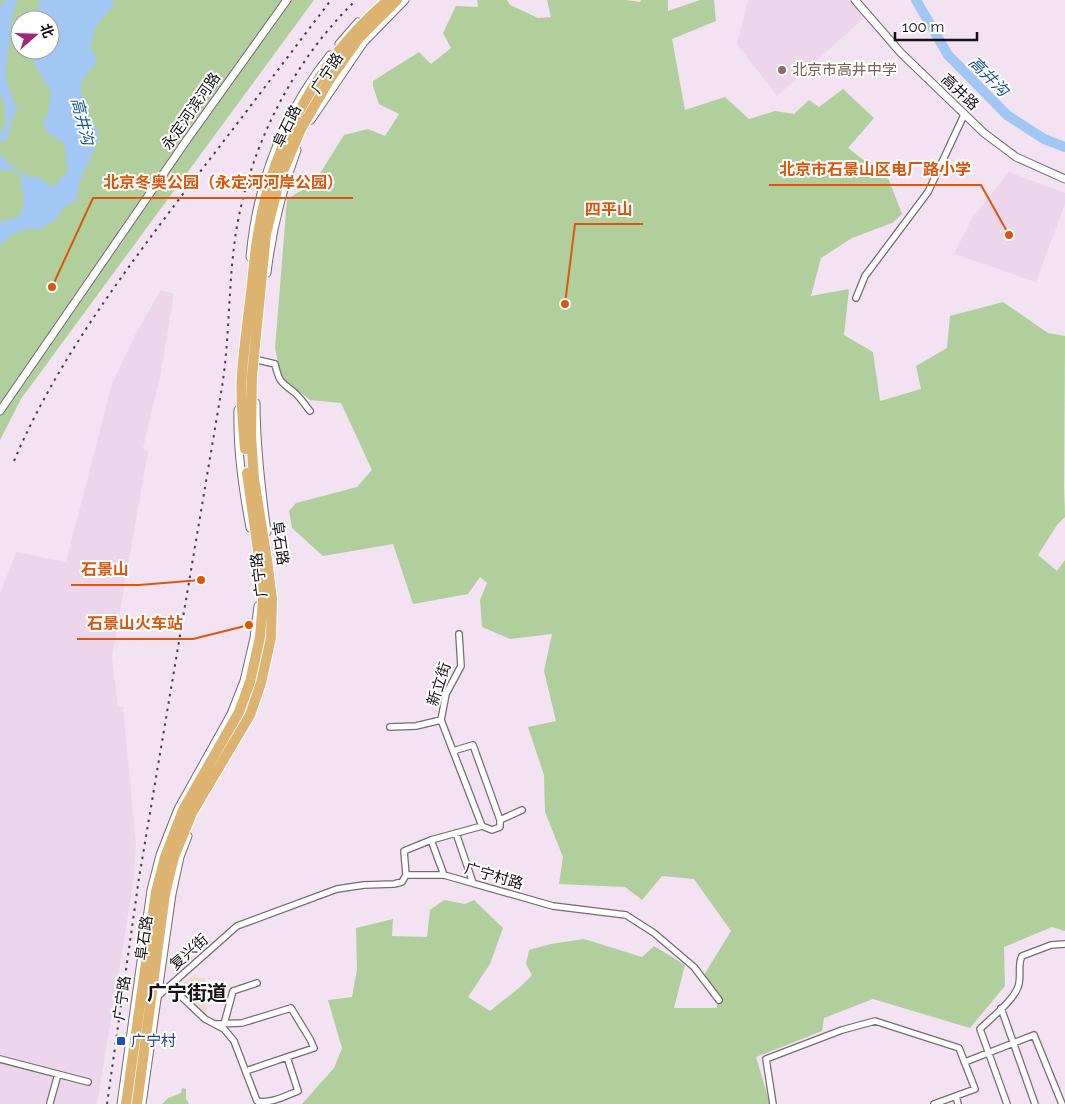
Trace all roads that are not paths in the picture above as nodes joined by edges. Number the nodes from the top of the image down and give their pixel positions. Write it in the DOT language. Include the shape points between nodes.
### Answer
graph roads {
  1 [pos="287,0"];
  2 [pos="382,0"];
  3 [pos="388,0"];
  4 [pos="397,0"];
  5 [pos="405,0"];
  6 [pos="855,0"];
  7 [pos="964,115"];
  8 [pos="1065,179"];
  9 [pos="856,298"];
  10 [pos="258,360"];
  11 [pos="0,411"];
  12 [pos="310,411"];
  13 [pos="458,634"];
  14 [pos="441,720"];
  15 [pos="390,727"];
  16 [pos="452,750"];
  17 [pos="522,810"];
  18 [pos="500,820"];
  19 [pos="482,826"];
  20 [pos="456,833"];
  21 [pos="431,840"];
  22 [pos="406,875"];
  23 [pos="444,875"];
  24 [pos="473,883"];
  25 [pos="237,926"];
  26 [pos="1065,944"];
  27 [pos="258,983"];
  28 [pos="170,986"];
  29 [pos="157,997"];
  30 [pos="719,1000"];
  31 [pos="1001,1008"];
  32 [pos="216,1024"];
  33 [pos="224,1024"];
  34 [pos="1014,1043"];
  35 [pos="988,1053"];
  36 [pos="287,1057"];
  37 [pos="0,1059"];
  38 [pos="965,1062"];
  39 [pos="246,1071"];
  40 [pos="58,1074"];
  41 [pos="88,1082"];
  42 [pos="956,1096"];
  43 [pos="50,1103"];
  44 [pos="121,1104"];
  45 [pos="126,1104"];
  46 [pos="137,1104"];
  47 [pos="142,1104"];
  48 [pos="773,1104"];
  49 [pos="934,1104"];
  50 [pos="958,1104"];
  51 [pos="1007,1104"];
  52 [pos="1035,1104"];
  53 [pos="1062,1104"];
  1 -- 11 [label="street, 永定河滨河路"];
  2 -- 44 [label="street, 广宁路" via="349,31 316,73 284,126 265,175 252,234 239,376 237,437 241,481 259,583 254,638 244,681 231,714 178,809 160,855 151,890"];
  3 -- 45 [label="highway, 阜石路" via="352,34 321,74 291,125 269,185 258,233 242,375 248,481 262,578 260,637 250,682 239,712 183,810 165,857 156,892"];
  4 -- 46 [label="highway, 阜石路" via="359,38 300,129 280,178 266,234 252,376 251,436 272,600 271,638 250,715 192,813 174,857 165,894"];
  5 -- 10 [label="street, 广宁路" via="364,42 305,130 286,179 272,236"];
  6 -- 7 [label="street, 高井路" via="901,53"];
  7 -- 8 [label="street, 高井路" via="1004,149"];
  7 -- 9 [label="street" via="928,192 865,276"];
  10 -- 12 [label="street" via="275,364 278,378"];
  10 -- 29 [label="street, 广宁路" via="256,437 277,599 274,638 255,716 196,814 180,858"];
  13 -- 14 [label="street, 新立街" via="460,666 446,694"];
  14 -- 15 [label="street, 新立街" via="416,726"];
  14 -- 16 [label="street"];
  16 -- 18 [label="street" via="473,745"];
  16 -- 19 [label="street"];
  17 -- 18 [label="street"];
  18 -- 19 [label="street" via="500,827 492,830"];
  19 -- 20 [label="street"];
  20 -- 21 [label="street"];
  20 -- 24 [label="street"];
  21 -- 22 [label="street" via="404,852"];
  21 -- 23 [label="street"];
  22 -- 23 [label="street, 广宁村路"];
  22 -- 25 [label="street, 广宁村路" via="402,882 394,884 364,884 337,889"];
  23 -- 24 [label="street, 广宁村路"];
  24 -- 30 [label="street, 广宁村路" via="553,906 626,915 654,933 694,967"];
  25 -- 28 [label="street, 复兴街"];
  26 -- 31 [label="street" via="1052,945 1022,956 1018,987"];
  27 -- 33 [label="street" via="233,991"];
  28 -- 29 [label="street, 复兴街"];
  28 -- 32 [label="street" via="205,1019"];
  29 -- 47 [label="street, 广宁路"];
  31 -- 34 [label="street"];
  31 -- 35 [label="street" via="980,1029"];
  32 -- 33 [label="street"];
  32 -- 39 [label="street" via="234,1041"];
  33 -- 36 [label="street" via="242,1024 291,1008 314,1048"];
  34 -- 35 [label="street"];
  34 -- 52 [label="street"];
  34 -- 53 [label="street" via="1034,1036"];
  35 -- 38 [label="street"];
  35 -- 51 [label="street"];
  36 -- 39 [label="street"];
  36 -- 39 [label="street" via="298,1092 272,1101 257,1101"];
  37 -- 40 [label="street"];
  38 -- 42 [label="street" via="975,1089"];
  38 -- 48 [label="street" via="959,1048 875,1021 766,1059"];
  40 -- 41 [label="street"];
  40 -- 43 [label="street"];
  42 -- 49 [label="street"];
  42 -- 50 [label="street"];
}
